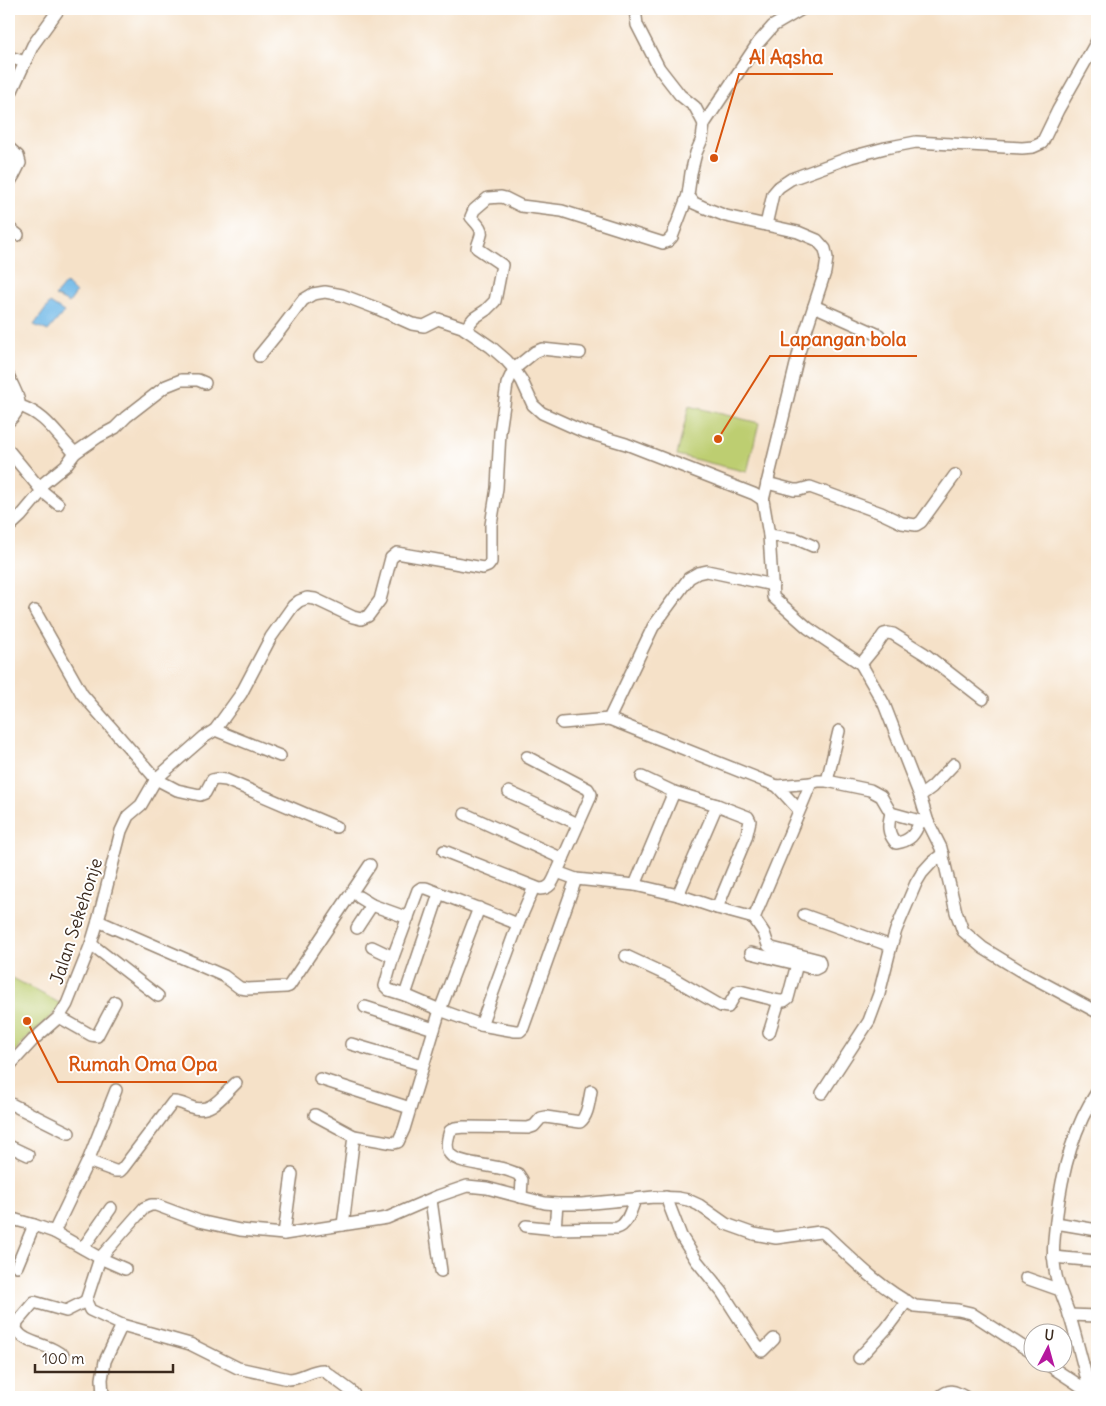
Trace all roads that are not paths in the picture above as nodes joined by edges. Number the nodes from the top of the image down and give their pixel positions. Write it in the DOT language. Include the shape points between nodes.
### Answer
graph roads {
  1 [pos="59,9"];
  2 [pos="635,9"];
  3 [pos="802,9"];
  4 [pos="1097,41"];
  5 [pos="9,57"];
  6 [pos="25,62"];
  7 [pos="9,97"];
  8 [pos="704,124"];
  9 [pos="9,148"];
  10 [pos="9,183"];
  11 [pos="688,195"];
  12 [pos="766,225"];
  13 [pos="814,306"];
  14 [pos="465,329"];
  15 [pos="879,335"];
  16 [pos="580,353"];
  17 [pos="258,356"];
  18 [pos="514,369"];
  19 [pos="9,377"];
  20 [pos="205,383"];
  21 [pos="20,406"];
  22 [pos="9,421"];
  23 [pos="9,450"];
  24 [pos="75,453"];
  25 [pos="955,475"];
  26 [pos="767,483"];
  27 [pos="40,489"];
  28 [pos="762,500"];
  29 [pos="58,504"];
  30 [pos="9,528"];
  31 [pos="769,535"];
  32 [pos="814,546"];
  33 [pos="773,585"];
  34 [pos="35,611"];
  35 [pos="861,664"];
  36 [pos="983,699"];
  37 [pos="609,719"];
  38 [pos="562,723"];
  39 [pos="215,730"];
  40 [pos="839,730"];
  41 [pos="280,756"];
  42 [pos="527,757"];
  43 [pos="954,764"];
  44 [pos="642,777"];
  45 [pos="157,778"];
  46 [pos="827,781"];
  47 [pos="811,783"];
  48 [pos="777,786"];
  49 [pos="509,792"];
  50 [pos="674,792"];
  51 [pos="920,796"];
  52 [pos="717,805"];
  53 [pos="799,810"];
  54 [pos="891,812"];
  55 [pos="465,814"];
  56 [pos="924,822"];
  57 [pos="578,824"];
  58 [pos="336,828"];
  59 [pos="444,850"];
  60 [pos="943,854"];
  61 [pos="563,859"];
  62 [pos="370,865"];
  63 [pos="557,872"];
  64 [pos="576,879"];
  65 [pos="635,885"];
  66 [pos="534,887"];
  67 [pos="439,894"];
  68 [pos="678,895"];
  69 [pos="359,897"];
  70 [pos="372,905"];
  71 [pos="479,908"];
  72 [pos="718,908"];
  73 [pos="804,915"];
  74 [pos="408,918"];
  75 [pos="754,918"];
  76 [pos="98,921"];
  77 [pos="518,924"];
  78 [pos="357,928"];
  79 [pos="91,944"];
  80 [pos="891,946"];
  81 [pos="372,947"];
  82 [pos="751,953"];
  83 [pos="626,956"];
  84 [pos="393,957"];
  85 [pos="797,964"];
  86 [pos="405,995"];
  87 [pos="158,996"];
  88 [pos="779,1001"];
  89 [pos="115,1002"];
  90 [pos="365,1007"];
  91 [pos="440,1010"];
  92 [pos="1097,1012"];
  93 [pos="59,1017"];
  94 [pos="481,1025"];
  95 [pos="434,1029"];
  96 [pos="769,1033"];
  97 [pos="351,1044"];
  98 [pos="423,1065"];
  99 [pos="9,1066"];
  100 [pos="320,1079"];
  101 [pos="236,1083"];
  102 [pos="116,1090"];
  103 [pos="591,1091"];
  104 [pos="1097,1092"];
  105 [pos="822,1093"];
  106 [pos="9,1103"];
  107 [pos="410,1108"];
  108 [pos="315,1116"];
  109 [pos="69,1133"];
  110 [pos="354,1136"];
  111 [pos="9,1146"];
  112 [pos="28,1155"];
  113 [pos="88,1161"];
  114 [pos="292,1174"];
  115 [pos="521,1197"];
  116 [pos="666,1197"];
  117 [pos="431,1200"];
  118 [pos="635,1200"];
  119 [pos="557,1204"];
  120 [pos="111,1208"];
  121 [pos="9,1218"];
  122 [pos="1056,1223"];
  123 [pos="34,1225"];
  124 [pos="343,1225"];
  125 [pos="526,1226"];
  126 [pos="555,1229"];
  127 [pos="1097,1230"];
  128 [pos="54,1232"];
  129 [pos="284,1234"];
  130 [pos="83,1248"];
  131 [pos="1054,1257"];
  132 [pos="100,1258"];
  133 [pos="1097,1261"];
  134 [pos="16,1266"];
  135 [pos="125,1269"];
  136 [pos="441,1271"];
  137 [pos="1026,1278"];
  138 [pos="1060,1290"];
  139 [pos="86,1301"];
  140 [pos="911,1304"];
  141 [pos="1069,1315"];
  142 [pos="1097,1316"];
  143 [pos="122,1325"];
  144 [pos="774,1339"];
  145 [pos="1024,1347"];
  146 [pos="63,1356"];
  147 [pos="859,1358"];
  148 [pos="1062,1374"];
  149 [pos="1092,1395"];
  150 [pos="103,1397"];
  151 [pos="356,1397"];
  152 [pos="940,1397"];
  153 [pos="964,1397"];
  1 -- 6 [label="street" via="40,33"];
  2 -- 8 [label="street" via="637,25 659,68 680,95 695,107"];
  3 -- 8 [label="street" via="773,26 758,43"];
  4 -- 12 [label="street" via="1042,143 1022,148 916,142 851,158 791,179 779,188 774,194"];
  5 -- 6 [label="street"];
  6 -- 7 [label="street"];
  8 -- 11 [label="street"];
  9 -- 10 [label="street" via="18,156 20,163"];
  11 -- 12 [label="street" via="694,202 718,213"];
  11 -- 14 [label="street" via="672,237 663,243 562,211 522,206 505,198 488,198 471,217 481,228 477,248 502,265 495,301"];
  12 -- 13 [label="street" via="810,236 825,249 825,272"];
  13 -- 15 [label="street"];
  13 -- 26 [label="street" via="799,352"];
  14 -- 17 [label="street" via="438,319 424,326 412,324 342,295 325,292 304,300"];
  14 -- 18 [label="street"];
  16 -- 18 [label="street" via="542,349"];
  18 -- 28 [label="street" via="533,405 542,413 582,431 671,461"];
  18 -- 39 [label="street, Jalan Sekehonje" via="507,384 500,432 488,566 483,568 397,553 391,558 380,600 368,616 354,617 315,599 299,601 271,637 241,694"];
  19 -- 21 [label="street"];
  20 -- 24 [label="street" via="181,380 166,386 115,428"];
  21 -- 22 [label="street"];
  21 -- 24 [label="street" via="38,414"];
  23 -- 27 [label="street"];
  24 -- 27 [label="street"];
  25 -- 26 [label="street" via="916,525 902,523 810,487 794,490"];
  26 -- 28 [label="street"];
  27 -- 29 [label="street"];
  27 -- 30 [label="street" via="22,516"];
  28 -- 31 [label="street"];
  31 -- 32 [label="street" via="797,539"];
  31 -- 33 [label="street"];
  33 -- 35 [label="street" via="774,597 808,628"];
  33 -- 37 [label="street" via="707,571 689,578 652,627"];
  34 -- 45 [label="street" via="82,694"];
  35 -- 36 [label="street" via="884,634 893,634 925,654"];
  35 -- 51 [label="street" via="884,704"];
  37 -- 38 [label="street"];
  37 -- 48 [label="street"];
  39 -- 41 [label="street"];
  39 -- 45 [label="street, Jalan Sekehonje"];
  40 -- 46 [label="street"];
  42 -- 57 [label="street" via="588,789 590,798"];
  43 -- 51 [label="street"];
  44 -- 50 [label="street"];
  45 -- 58 [label="street" via="178,790 200,795 205,793 212,780 226,780"];
  45 -- 76 [label="street, Jalan Sekehonje" via="141,805 128,816 121,831"];
  46 -- 47 [label="street"];
  46 -- 54 [label="street" via="870,790 881,796"];
  47 -- 48 [label="street"];
  47 -- 53 [label="street"];
  48 -- 53 [label="street"];
  49 -- 57 [label="street"];
  50 -- 52 [label="street"];
  50 -- 65 [label="street"];
  51 -- 56 [label="street"];
  52 -- 68 [label="street"];
  52 -- 72 [label="street" via="748,817 750,821"];
  53 -- 75 [label="street"];
  54 -- 56 [label="street"];
  54 -- 56 [label="street" via="889,831 896,843 905,842"];
  55 -- 61 [label="street"];
  56 -- 60 [label="street" via="936,836"];
  57 -- 61 [label="street"];
  59 -- 66 [label="street"];
  60 -- 80 [label="street" via="932,862 916,883"];
  60 -- 92 [label="street" via="956,912 964,931 982,948 1018,970"];
  61 -- 63 [label="street"];
  62 -- 76 [label="street" via="286,987 240,988 224,976"];
  63 -- 64 [label="street"];
  63 -- 66 [label="street" via="548,888"];
  64 -- 65 [label="street"];
  64 -- 94 [label="street" via="523,1028 515,1031"];
  65 -- 68 [label="street"];
  66 -- 77 [label="street"];
  67 -- 71 [label="street"];
  67 -- 74 [label="street" via="421,888 418,890"];
  67 -- 86 [label="street"];
  68 -- 72 [label="street"];
  69 -- 70 [label="street"];
  70 -- 74 [label="street"];
  70 -- 78 [label="street"];
  71 -- 77 [label="street"];
  71 -- 91 [label="street"];
  72 -- 75 [label="street"];
  73 -- 80 [label="street"];
  74 -- 84 [label="street"];
  75 -- 85 [label="street" via="772,948 819,960 820,966 816,969"];
  76 -- 79 [label="street, Jalan Sekehonje"];
  77 -- 94 [label="street"];
  79 -- 87 [label="street"];
  79 -- 93 [label="street, Jalan Sekehonje"];
  80 -- 105 [label="street" via="880,994 869,1021"];
  81 -- 84 [label="street"];
  82 -- 85 [label="street"];
  83 -- 88 [label="street" via="721,1006 728,1007 740,991"];
  84 -- 86 [label="street" via="385,986"];
  85 -- 88 [label="street" via="788,998"];
  86 -- 91 [label="street"];
  88 -- 96 [label="street"];
  89 -- 93 [label="street" via="97,1036"];
  90 -- 95 [label="street"];
  91 -- 94 [label="street"];
  91 -- 95 [label="street"];
  93 -- 99 [label="street, Jalan Sekehonje"];
  95 -- 98 [label="street"];
  97 -- 98 [label="street"];
  98 -- 107 [label="street"];
  100 -- 107 [label="street"];
  101 -- 113 [label="street" via="205,1109 173,1102 120,1171"];
  102 -- 113 [label="street"];
  103 -- 115 [label="street" via="585,1116 580,1122 541,1118 528,1128 464,1127 450,1131 450,1155 518,1174 522,1180"];
  104 -- 122 [label="street" via="1077,1130"];
  106 -- 109 [label="street"];
  107 -- 110 [label="street" via="398,1142"];
  108 -- 110 [label="street"];
  110 -- 124 [label="street"];
  111 -- 112 [label="street"];
  113 -- 128 [label="street"];
  114 -- 129 [label="street"];
  115 -- 117 [label="street" via="467,1186"];
  115 -- 119 [label="street"];
  116 -- 118 [label="street"];
  116 -- 140 [label="street" via="688,1200 726,1224 754,1234 776,1238 824,1233 877,1282"];
  116 -- 144 [label="street" via="681,1236 756,1345 762,1352"];
  117 -- 124 [label="street" via="387,1218"];
  117 -- 136 [label="street"];
  118 -- 119 [label="street"];
  118 -- 126 [label="street" via="621,1227"];
  119 -- 126 [label="street"];
  120 -- 130 [label="street"];
  121 -- 123 [label="street"];
  122 -- 127 [label="street"];
  122 -- 131 [label="street"];
  123 -- 128 [label="street"];
  123 -- 134 [label="street"];
  124 -- 129 [label="street"];
  125 -- 126 [label="street"];
  128 -- 130 [label="street"];
  129 -- 132 [label="street" via="240,1230 151,1205 144,1208"];
  130 -- 132 [label="street"];
  131 -- 133 [label="street"];
  131 -- 138 [label="street"];
  132 -- 135 [label="street"];
  132 -- 139 [label="street"];
  137 -- 138 [label="street"];
  138 -- 141 [label="street"];
  139 -- 143 [label="street" via="90,1310"];
  139 -- 146 [label="street" via="66,1311 34,1302 17,1322 19,1334"];
  140 -- 145 [label="street" via="971,1313"];
  140 -- 147 [label="street"];
  141 -- 142 [label="street"];
  141 -- 149 [label="street"];
  143 -- 150 [label="street" via="105,1362"];
  143 -- 151 [label="street" via="190,1344 238,1368 289,1379 323,1370"];
  148 -- 149 [label="street"];
  152 -- 153 [label="street" via="945,1392 957,1392"];
}
